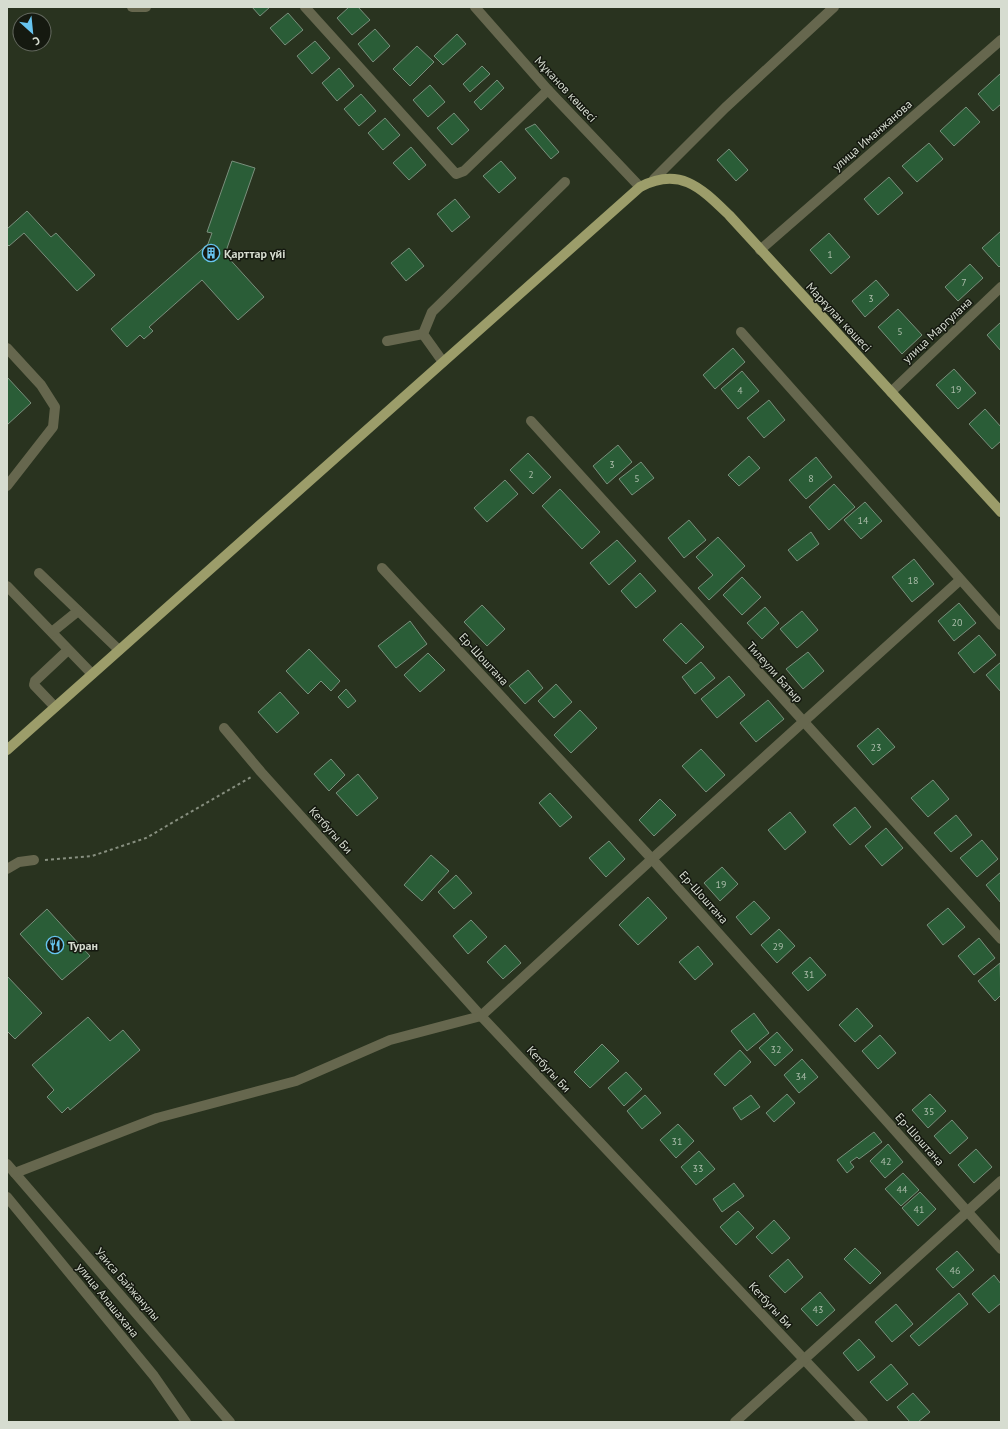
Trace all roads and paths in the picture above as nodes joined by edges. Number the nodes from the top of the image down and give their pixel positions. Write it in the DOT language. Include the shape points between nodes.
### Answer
graph roads {
  1 [pos="132,7"];
  2 [pos="146,7"];
  3 [pos="305,7"];
  4 [pos="475,7"];
  5 [pos="834,7"];
  6 [pos="1001,40"];
  7 [pos="548,90"];
  8 [pos="654,179"];
  9 [pos="565,182"];
  10 [pos="640,187"];
  11 [pos="760,250"];
  12 [pos="1001,287"];
  13 [pos="741,332"];
  14 [pos="423,334"];
  15 [pos="387,342"];
  16 [pos="7,348"];
  17 [pos="443,362"];
  18 [pos="891,392"];
  19 [pos="531,421"];
  20 [pos="7,486"];
  21 [pos="1001,512"];
  22 [pos="382,568"];
  23 [pos="39,573"];
  24 [pos="960,580"];
  25 [pos="7,586"];
  26 [pos="78,611"];
  27 [pos="1001,625"];
  28 [pos="52,632"];
  29 [pos="68,650"];
  30 [pos="119,650"];
  31 [pos="92,674"];
  32 [pos="55,707"];
  33 [pos="803,722"];
  34 [pos="224,728"];
  35 [pos="7,750"];
  36 [pos="261,772"];
  37 [pos="652,858"];
  38 [pos="34,860"];
  39 [pos="7,869"];
  40 [pos="1001,939"];
  41 [pos="481,1016"];
  42 [pos="7,1164"];
  43 [pos="15,1173"];
  44 [pos="1001,1181"];
  45 [pos="7,1197"];
  46 [pos="967,1212"];
  47 [pos="1001,1249"];
  48 [pos="804,1360"];
  49 [pos="186,1422"];
  50 [pos="230,1422"];
  51 [pos="735,1422"];
  52 [pos="863,1422"];
  1 -- 2 [label="street"];
  3 -- 7 [label="street" via="456,174 464,171"];
  4 -- 7 [label="street, Мұканов көшесі"];
  5 -- 8 [label="street"];
  6 -- 11 [label="street, улица Иманжанова"];
  7 -- 10 [label="street, Мұканов көшесі"];
  8 -- 10 [label="main road, Марғұлан көшесі"];
  8 -- 11 [label="main road, Марғұлан көшесі" via="676,179 691,184 715,202"];
  9 -- 14 [label="street" via="432,312"];
  10 -- 17 [label="main road, Марғұлан көшесі"];
  11 -- 18 [label="main road, Марғұлан көшесі"];
  12 -- 18 [label="street, улица Маргулана"];
  13 -- 24 [label="street"];
  14 -- 15 [label="street"];
  14 -- 17 [label="street"];
  16 -- 20 [label="street" via="41,385 55,407 53,427"];
  17 -- 30 [label="main road, Марғұлан көшесі"];
  18 -- 21 [label="main road, Марғұлан көшесі"];
  19 -- 33 [label="street, Тилеули Батыр"];
  22 -- 37 [label="street, Ер-Шоштана"];
  23 -- 26 [label="street"];
  24 -- 27 [label="street"];
  24 -- 33 [label="street"];
  25 -- 28 [label="street"];
  26 -- 28 [label="street"];
  26 -- 30 [label="street"];
  28 -- 29 [label="street"];
  29 -- 31 [label="street"];
  29 -- 32 [label="street" via="35,681 34,685"];
  30 -- 31 [label="main road, Марғұлан көшесі"];
  31 -- 32 [label="main road, Марғұлан көшесі"];
  32 -- 35 [label="main road, Марғұлан көшесі"];
  33 -- 37 [label="street"];
  33 -- 40 [label="street, Тилеули Батыр"];
  34 -- 36 [label="street, Кетбугы Би"];
  36 -- 38 [label="path" via="146,838 92,856"];
  36 -- 41 [label="street, Кетбугы Би"];
  37 -- 41 [label="street"];
  37 -- 46 [label="street, Ер-Шоштана"];
  38 -- 39 [label="street" via="19,862"];
  41 -- 43 [label="street" via="390,1040 296,1081 157,1118"];
  41 -- 48 [label="street, Кетбугы Би"];
  42 -- 43 [label="street, Уаиса Байжанулы"];
  43 -- 50 [label="street, Уаиса Байжанулы"];
  44 -- 46 [label="street"];
  45 -- 49 [label="street, улица Алашахана" via="154,1376"];
  46 -- 47 [label="street, Ер-Шоштана"];
  46 -- 48 [label="street"];
  48 -- 51 [label="street"];
  48 -- 52 [label="street, Кетбугы Би"];
}
